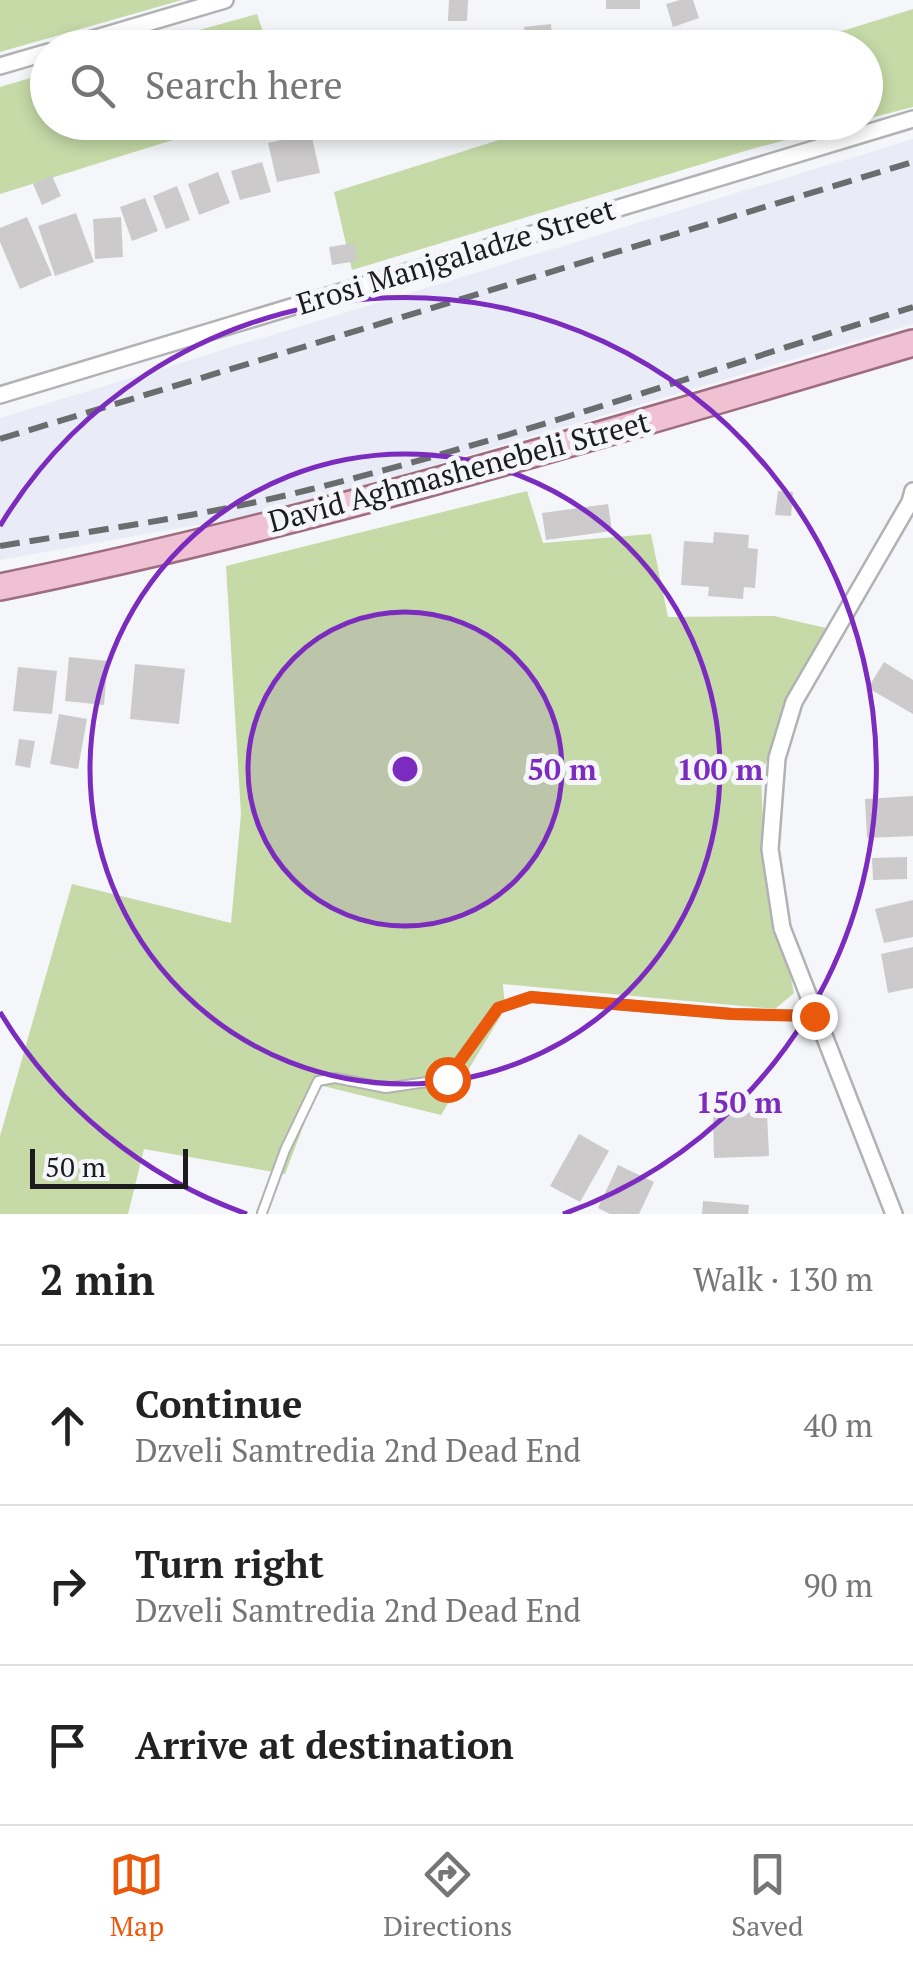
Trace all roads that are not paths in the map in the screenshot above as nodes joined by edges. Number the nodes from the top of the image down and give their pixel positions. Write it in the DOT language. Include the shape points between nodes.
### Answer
graph roads {
  1 [pos="226,0"];
  2 [pos="124,30"];
  3 [pos="30,57"];
  4 [pos="0,66"];
  5 [pos="913,119"];
  6 [pos="883,128"];
  7 [pos="844,140"];
  8 [pos="913,343"];
  9 [pos="0,396"];
  10 [pos="913,491"];
  11 [pos="0,587"];
  12 [pos="814,1016"];
  13 [pos="262,1213"];
  14 [pos="894,1214"];
  1 -- 2 [label="street"];
  3 -- 4 [label="street"];
  5 -- 6 [label="street, Erosi Manjgaladze Street"];
  7 -- 9 [label="street, Erosi Manjgaladze Street"];
  8 -- 11 [label="main road, David Aghmashenebeli Street" via="358,503"];
  10 -- 12 [label="street" via="794,702 776,758 770,849 782,928"];
  12 -- 13 [label="lane" via="531,997 498,1008 447,1079 386,1088 318,1080"];
  12 -- 14 [label="street"];
}
